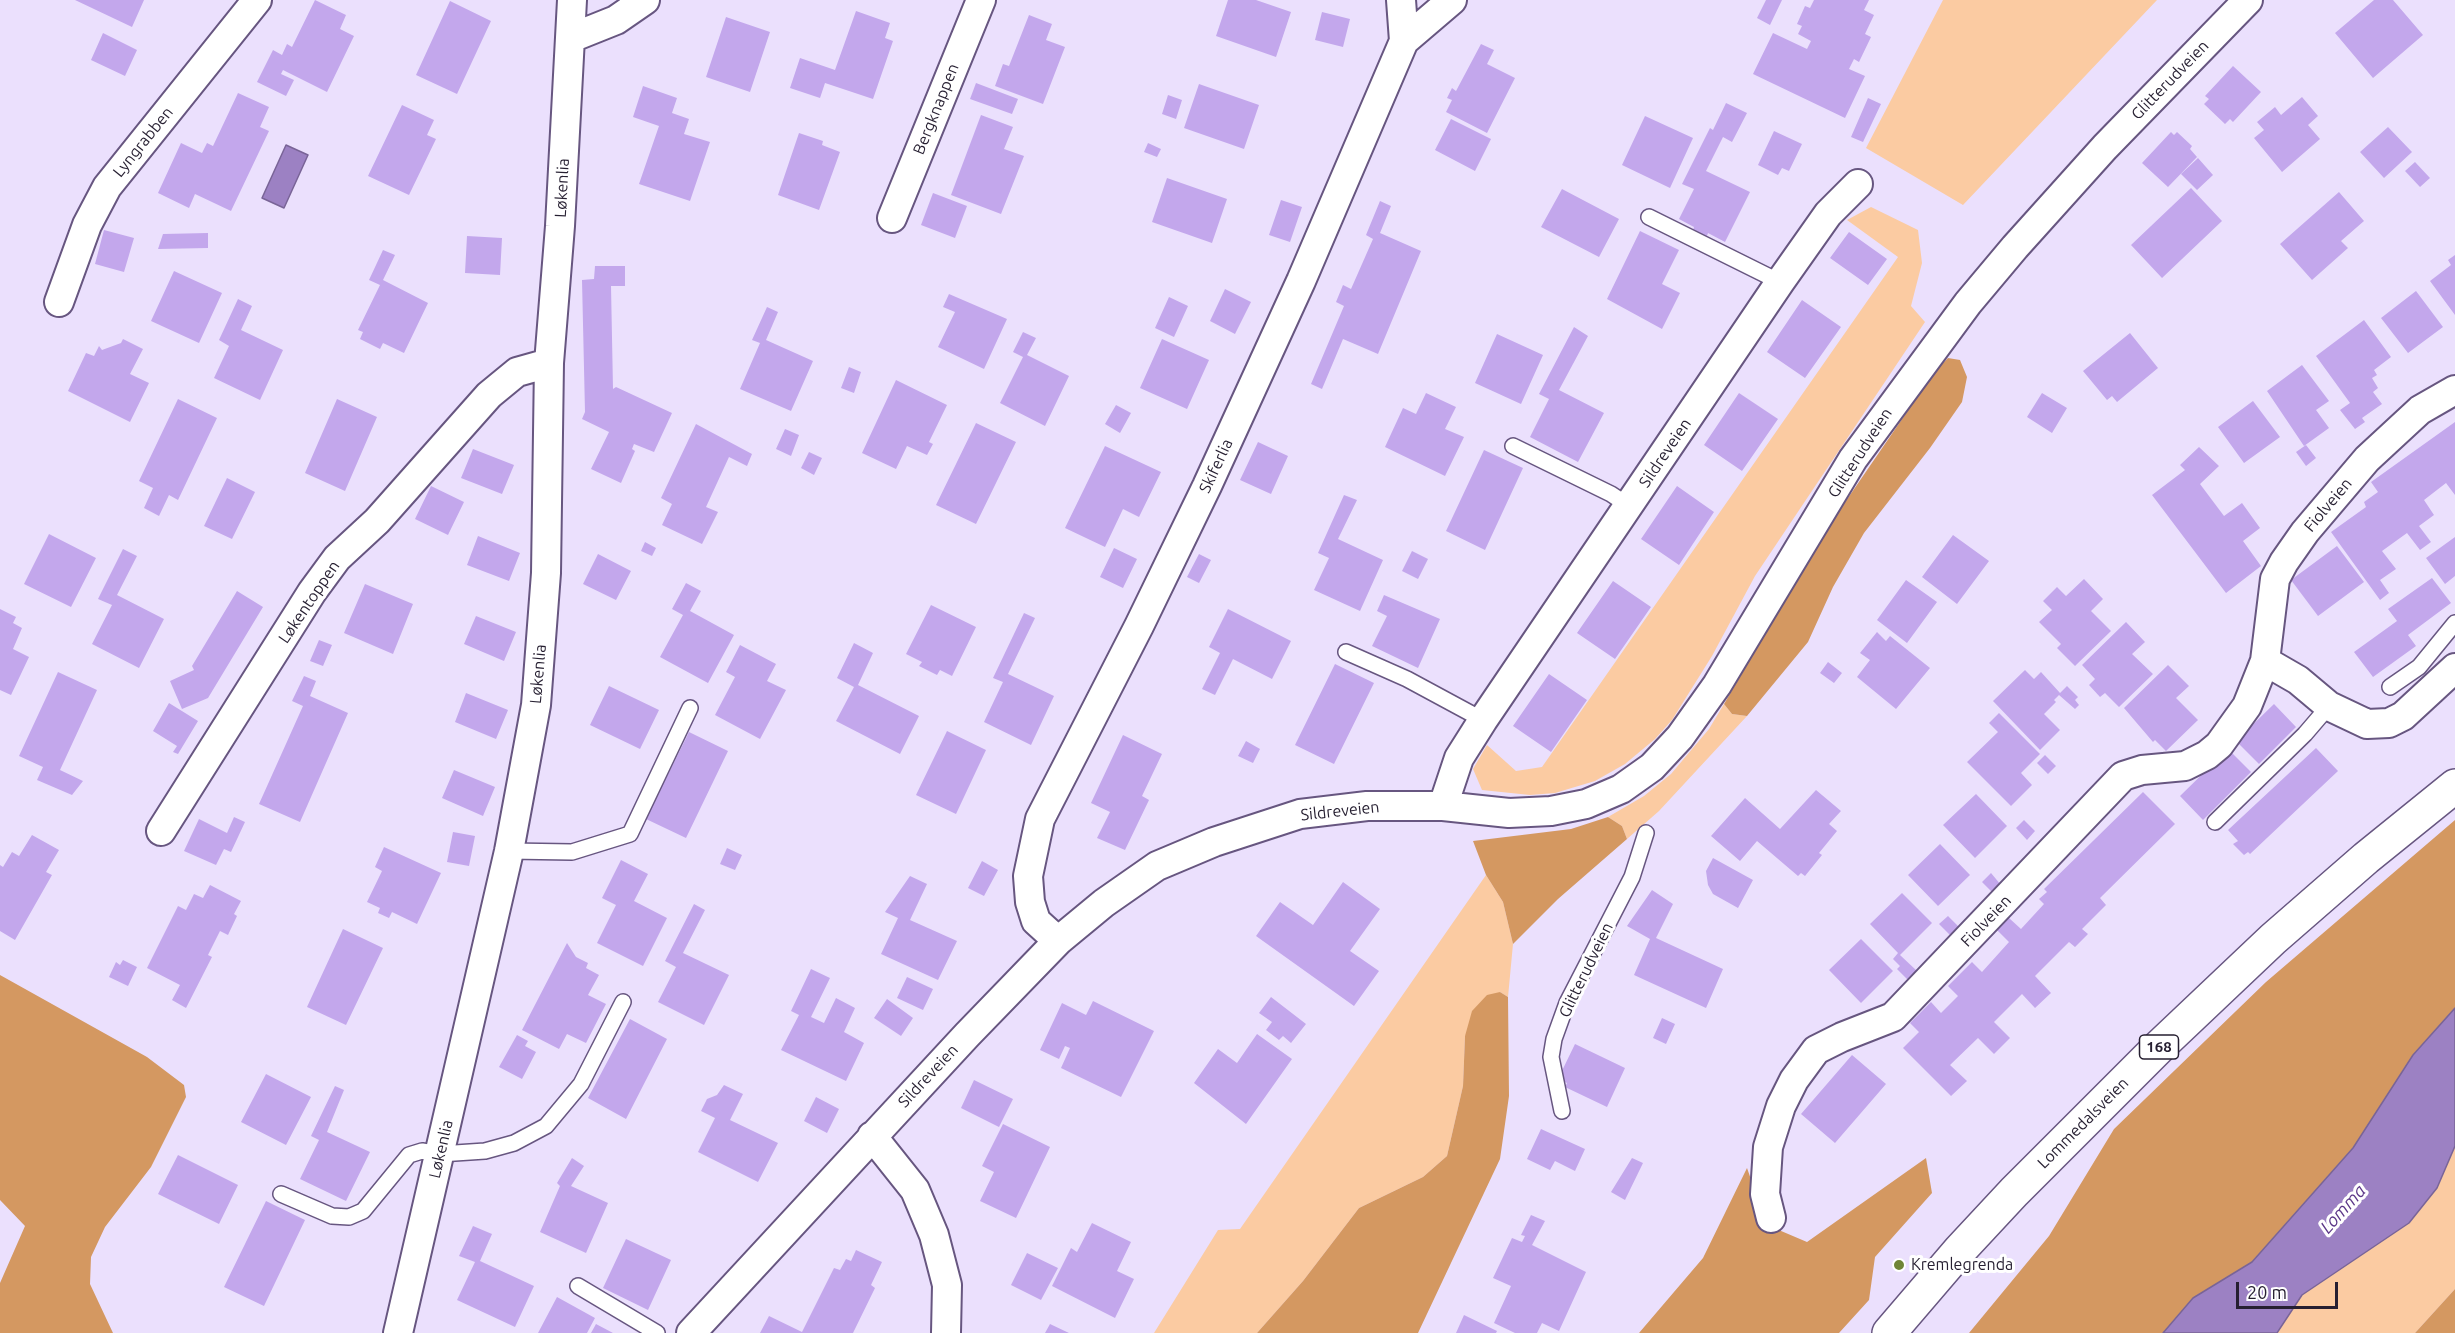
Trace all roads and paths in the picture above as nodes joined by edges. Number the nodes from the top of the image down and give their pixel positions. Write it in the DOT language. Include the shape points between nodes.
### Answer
graph roads {
  1 [pos="257,0"];
  2 [pos="572,0"];
  3 [pos="645,0"];
  4 [pos="981,0"];
  5 [pos="1401,0"];
  6 [pos="1452,0"];
  7 [pos="2248,0"];
  8 [pos="571,38"];
  9 [pos="1404,41"];
  10 [pos="1858,184"];
  11 [pos="1649,217"];
  12 [pos="892,218"];
  13 [pos="1780,282"];
  14 [pos="59,302"];
  15 [pos="549,363"];
  16 [pos="2455,390"];
  17 [pos="1513,446"];
  18 [pos="1629,506"];
  19 [pos="2453,631"];
  20 [pos="1346,652"];
  21 [pos="2265,661"];
  22 [pos="2455,668"];
  23 [pos="2390,687"];
  24 [pos="2329,706"];
  25 [pos="690,708"];
  26 [pos="1484,720"];
  27 [pos="2455,786"];
  28 [pos="1443,806"];
  29 [pos="2216,822"];
  30 [pos="161,831"];
  31 [pos="1646,833"];
  32 [pos="509,850"];
  33 [pos="1058,941"];
  34 [pos="623,1002"];
  35 [pos="1562,1111"];
  36 [pos="872,1136"];
  37 [pos="440,1154"];
  38 [pos="281,1194"];
  39 [pos="1771,1218"];
  40 [pos="578,1286"];
  41 [pos="398,1333"];
  42 [pos="657,1333"];
  43 [pos="691,1333"];
  44 [pos="946,1333"];
  45 [pos="1889,1333"];
  1 -- 14 [label="street, Lyngrabben" via="107,187 87,225"];
  2 -- 8 [label="street, Løkenlia"];
  3 -- 8 [label="street" via="616,20"];
  4 -- 12 [label="street, Bergknappen"];
  5 -- 9 [label="street"];
  6 -- 9 [label="street, Skiferlia"];
  7 -- 28 [label="street, Glitterudveien" via="2105,147 1968,303 1853,459 1717,685 1680,737 1652,766 1621,789 1586,804 1551,811 1509,813"];
  8 -- 15 [label="street, Løkenlia"];
  9 -- 33 [label="street, Skiferlia" via="1207,486 1040,819 1028,876 1030,903 1036,921"];
  10 -- 13 [label="street, Sildreveien" via="1828,214"];
  11 -- 13 [label="lane"];
  13 -- 18 [label="street, Sildreveien"];
  15 -- 30 [label="street, Løkentoppen" via="517,372 489,394 377,521 337,558"];
  15 -- 32 [label="street, Løkenlia" via="546,573 536,705"];
  16 -- 21 [label="street, Fiolveien" via="2420,410 2367,459 2305,532 2275,579"];
  17 -- 18 [label="lane"];
  18 -- 26 [label="street, Sildreveien"];
  19 -- 23 [label="lane" via="2419,667"];
  20 -- 26 [label="lane"];
  21 -- 24 [label="street"];
  21 -- 39 [label="street, Fiolveien" via="2247,706 2219,745 2185,766 2123,776 1893,1017 1816,1050 1781,1106 1768,1147 1766,1194"];
  22 -- 24 [label="street" via="2426,697 2389,723 2367,724"];
  24 -- 29 [label="lane"];
  25 -- 32 [label="lane" via="630,834 572,852"];
  26 -- 28 [label="street, Sildreveien" via="1459,758"];
  27 -- 45 [label="main road, Lommedalsveien / 168" via="2273,939 2160,1046 2006,1200"];
  28 -- 33 [label="street, Sildreveien" via="1367,806 1300,814 1214,842 1157,866"];
  31 -- 35 [label="lane, Glitterudveien" via="1632,877 1567,1003 1554,1039 1551,1057"];
  32 -- 37 [label="street, Løkenlia"];
  33 -- 36 [label="street, Sildreveien"];
  34 -- 37 [label="lane" via="581,1084 546,1126 514,1143"];
  36 -- 43 [label="street, Sildreveien"];
  36 -- 44 [label="street" via="915,1190 934,1235 947,1285"];
  37 -- 38 [label="lane" via="422,1151 409,1155 363,1211 349,1217 332,1216"];
  37 -- 41 [label="street, Løkenlia"];
  40 -- 42 [label="lane"];
}
